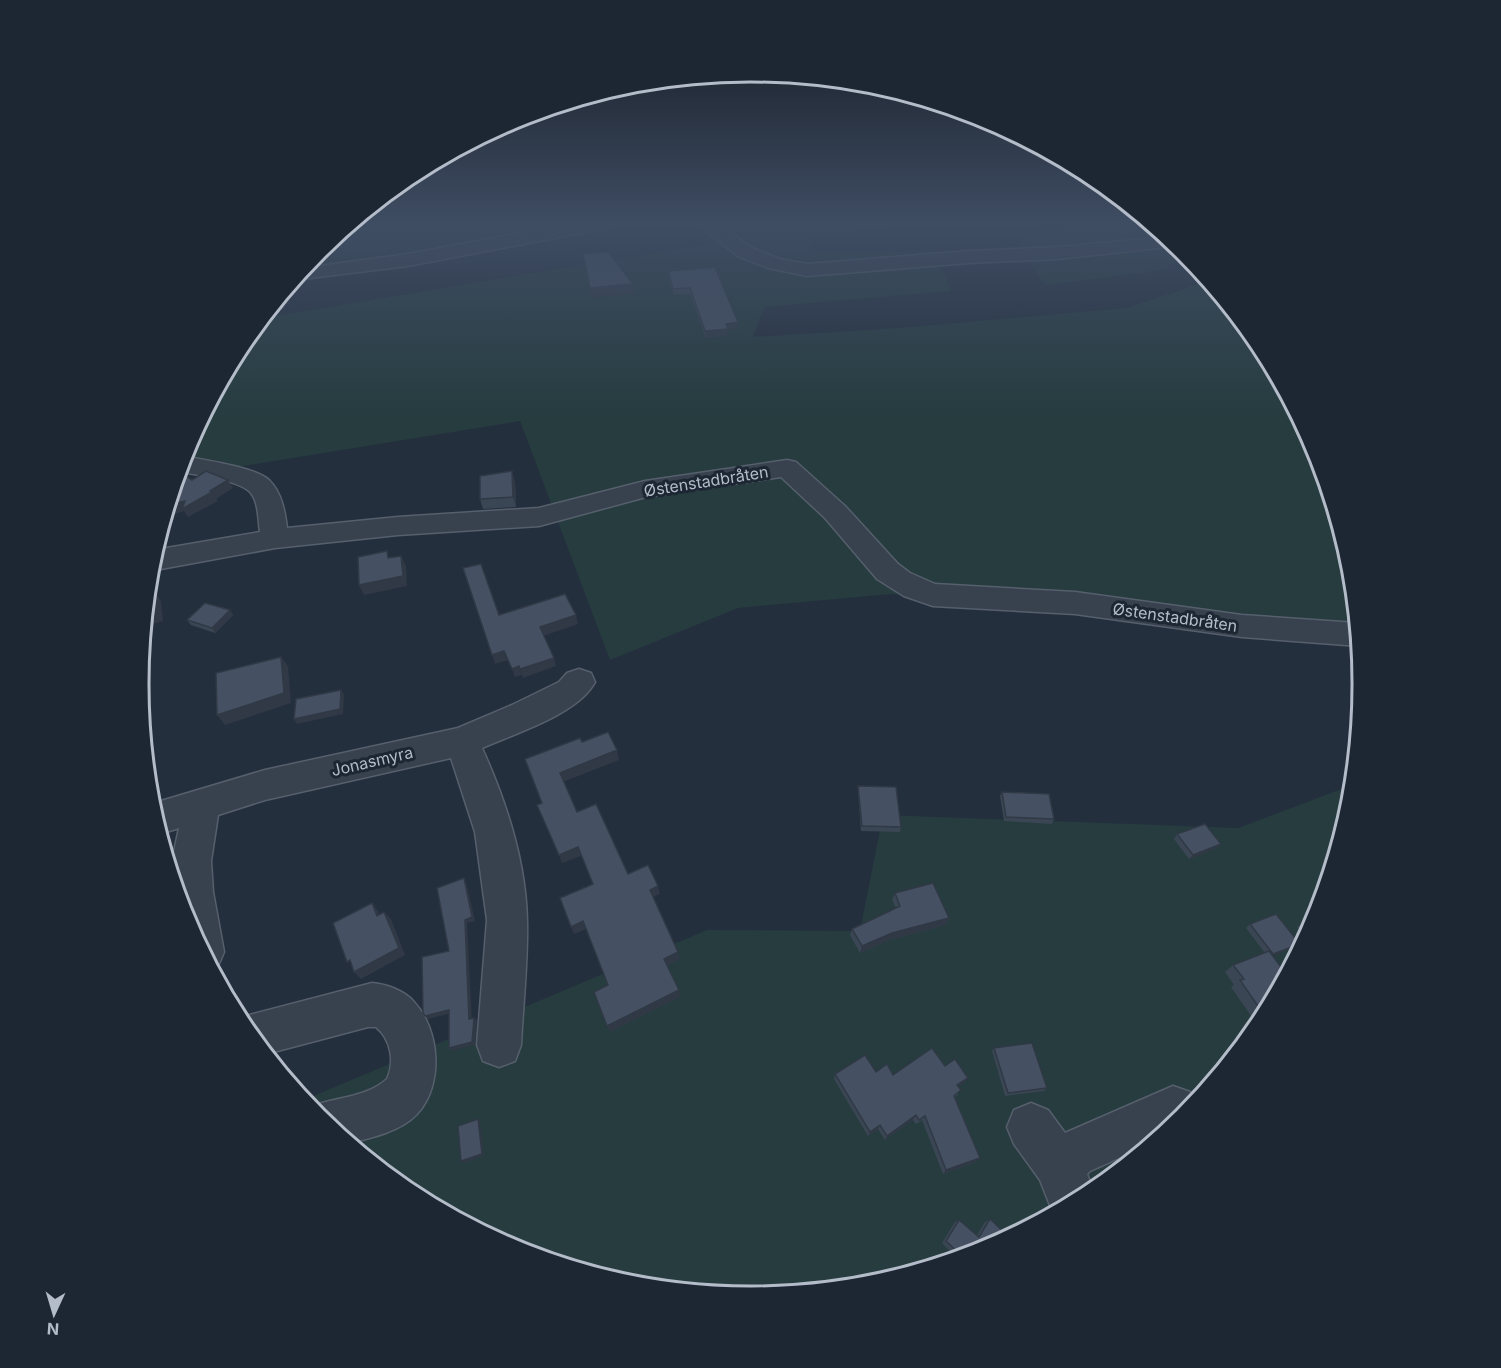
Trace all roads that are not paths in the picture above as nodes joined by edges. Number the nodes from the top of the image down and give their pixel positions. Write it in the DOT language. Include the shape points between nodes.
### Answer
graph roads {
  1 [pos="191,466"];
  2 [pos="275,539"];
  3 [pos="163,559"];
  4 [pos="1350,634"];
  5 [pos="579,682"];
  6 [pos="462,741"];
  7 [pos="201,806"];
  8 [pos="164,816"];
  9 [pos="198,920"];
  10 [pos="264,1033"];
  11 [pos="499,1045"];
  12 [pos="1173,1109"];
  13 [pos="338,1121"];
  14 [pos="1031,1127"];
  15 [pos="1066,1183"];
  1 -- 2 [label="street" via="230,473 259,484 270,505"];
  2 -- 3 [label="street, Østenstadbråten"];
  2 -- 4 [label="street, Østenstadbråten" via="539,517 645,489 787,468 835,512 879,566 913,590 933,595 1075,603 1242,626"];
  5 -- 6 [label="street, Jonasmyra" via="571,692"];
  6 -- 7 [label="street, Jonasmyra" via="265,785"];
  6 -- 11 [label="street" via="494,832 502,876 507,920"];
  7 -- 8 [label="street, Jonasmyra"];
  7 -- 9 [label="street" via="192,861"];
  10 -- 13 [label="street" via="376,1005 398,1015 410,1037 414,1074 402,1096 378,1112"];
  12 -- 15 [label="street" via="1073,1154"];
  14 -- 15 [label="street"];
}
